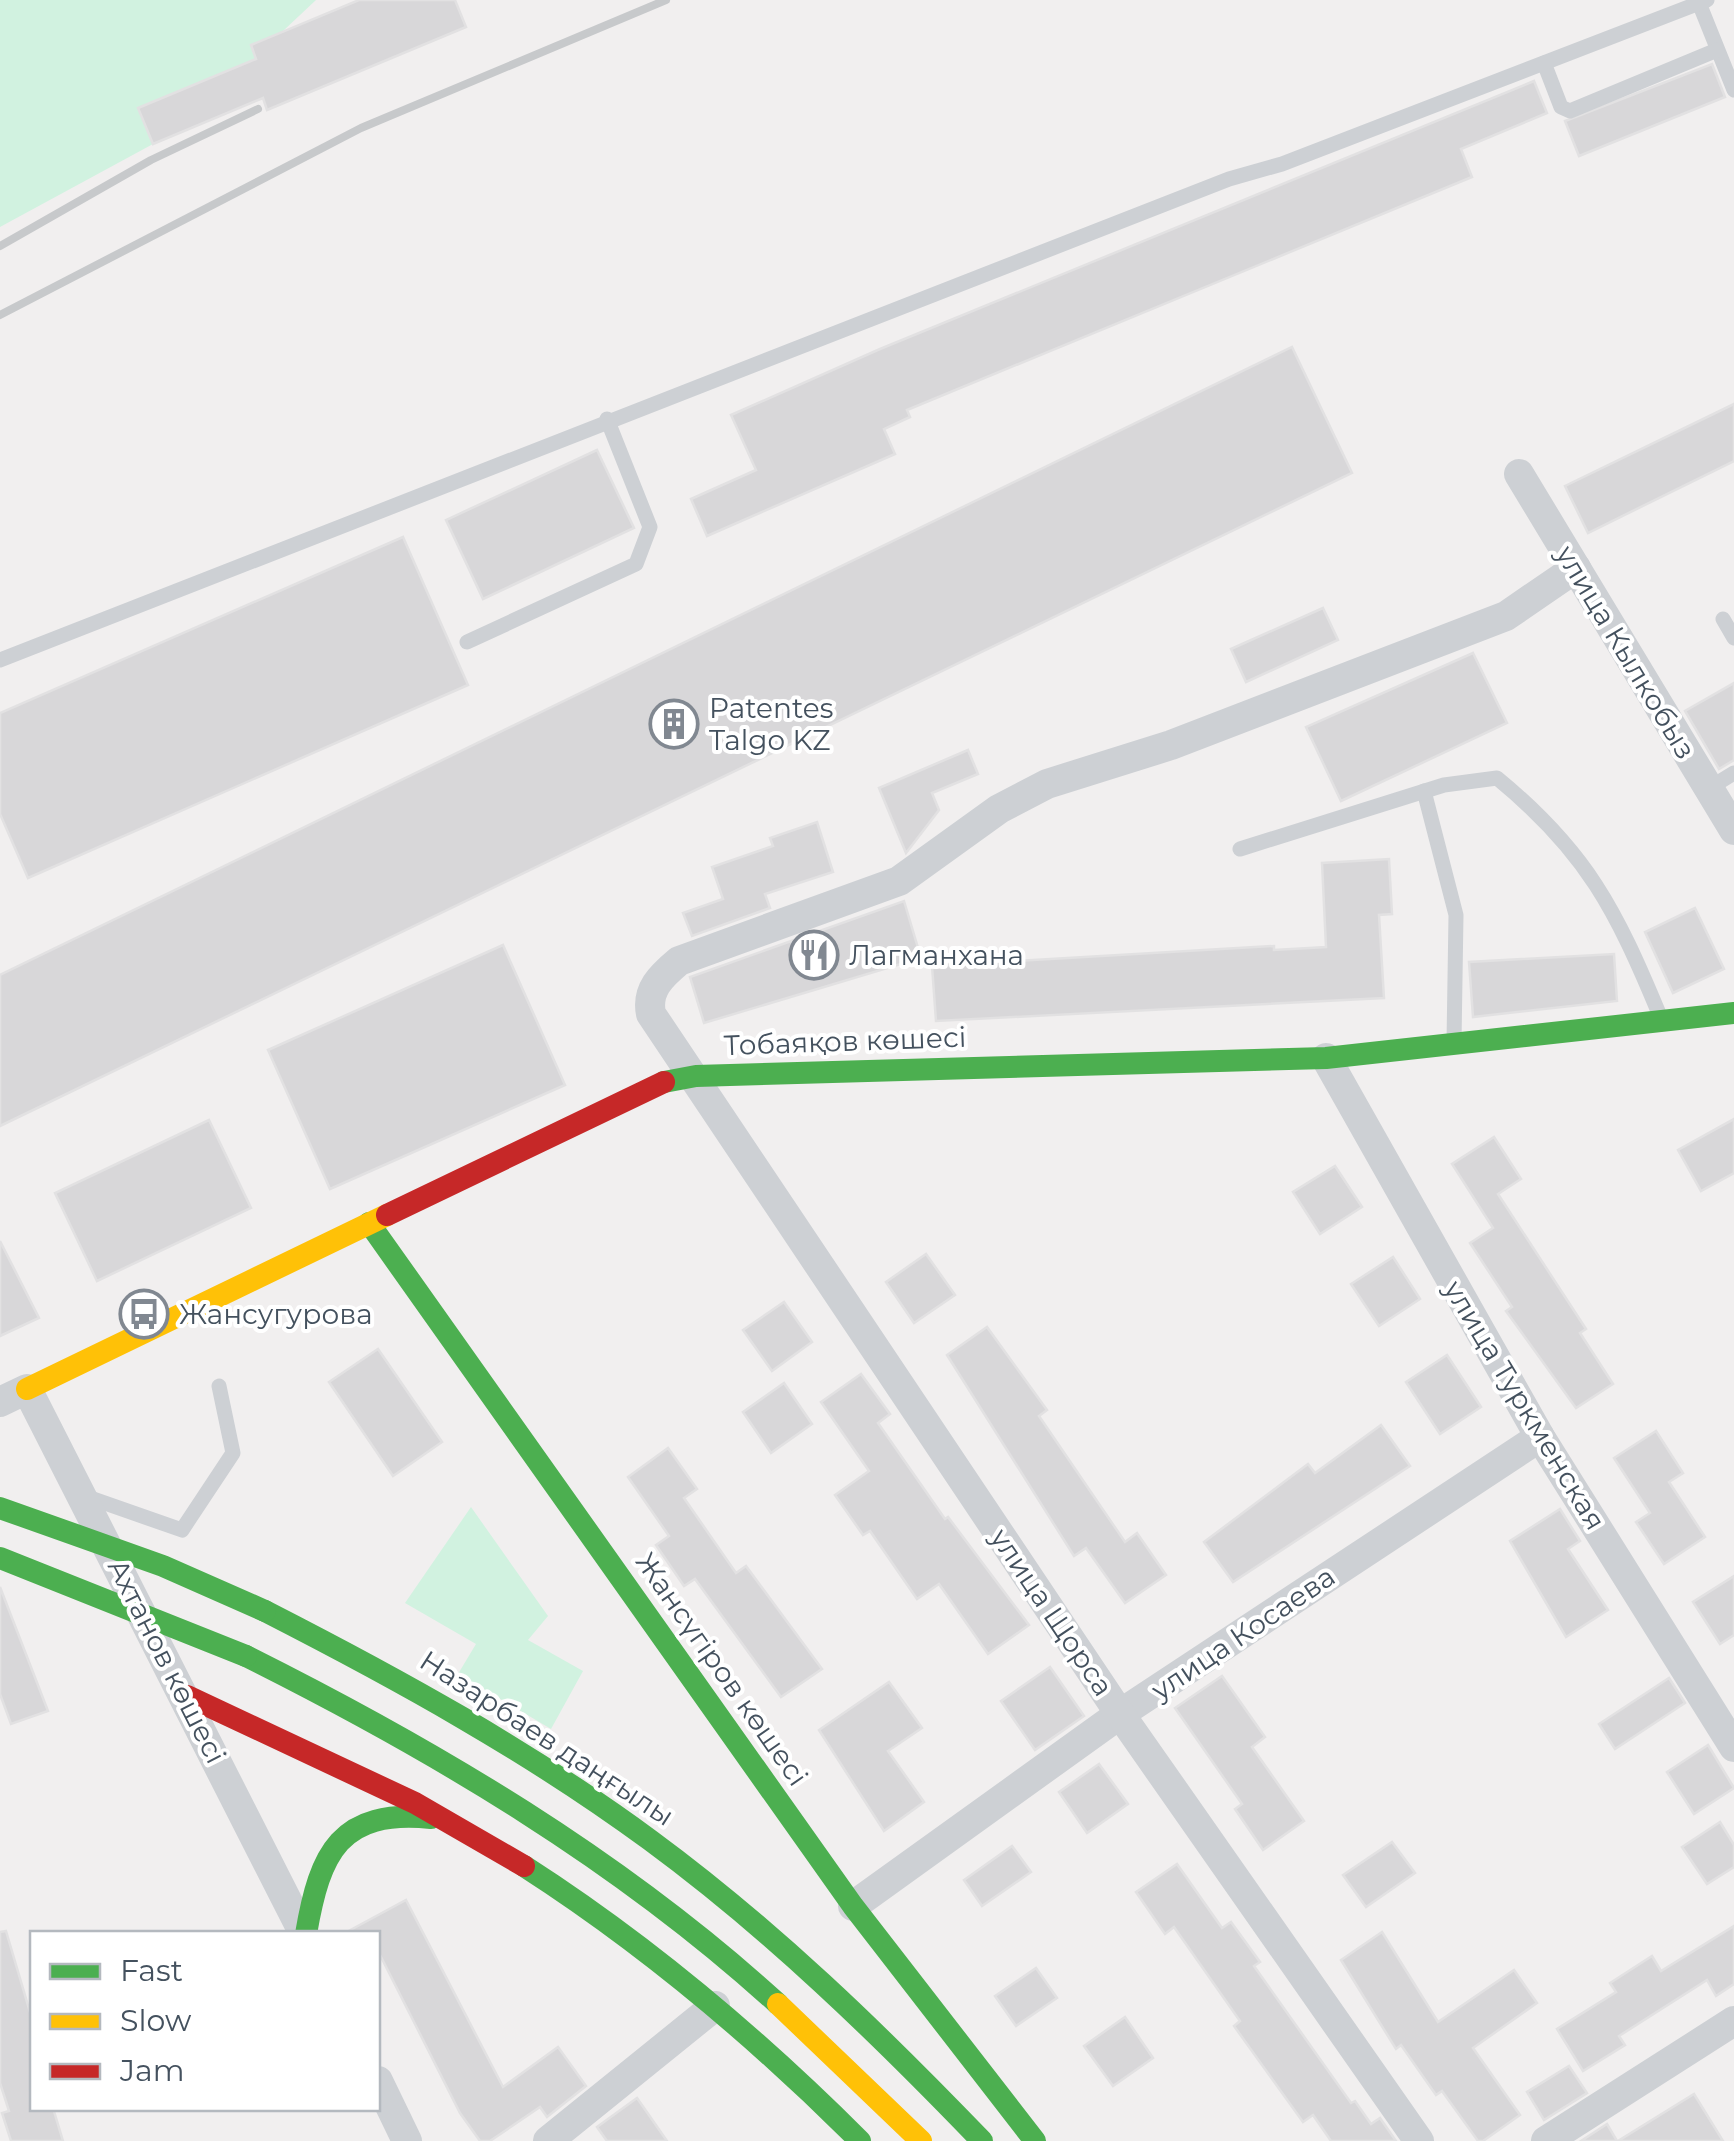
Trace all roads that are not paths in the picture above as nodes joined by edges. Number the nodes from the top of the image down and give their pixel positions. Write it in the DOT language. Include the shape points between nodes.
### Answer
graph roads {
  1 [pos="1703,2"];
  2 [pos="1718,50"];
  3 [pos="1544,63"];
  4 [pos="1734,90"];
  5 [pos="607,419"];
  6 [pos="1520,474"];
  7 [pos="1576,568"];
  8 [pos="1723,619"];
  9 [pos="1734,638"];
  10 [pos="467,642"];
  11 [pos="0,660"];
  12 [pos="1721,781"];
  13 [pos="1424,792"];
  14 [pos="1734,830"];
  15 [pos="1240,849"];
  16 [pos="1734,1013"];
  17 [pos="1663,1024"];
  18 [pos="1454,1046"];
  19 [pos="1326,1058"];
  20 [pos="696,1076"];
  21 [pos="369,1223"];
  22 [pos="219,1386"];
  23 [pos="14,1396"];
  24 [pos="1540,1437"];
  25 [pos="82,1495"];
  26 [pos="0,1508"];
  27 [pos="0,1558"];
  28 [pos="186,1696"];
  29 [pos="1120,1714"];
  30 [pos="1734,1747"];
  31 [pos="444,1819"];
  32 [pos="853,1906"];
  33 [pos="304,1931"];
  34 [pos="306,1931"];
  35 [pos="714,2006"];
  36 [pos="1734,2021"];
  37 [pos="380,2085"];
  38 [pos="564,2137"];
  39 [pos="407,2141"];
  40 [pos="860,2141"];
  41 [pos="920,2141"];
  42 [pos="982,2141"];
  43 [pos="1035,2141"];
  44 [pos="1420,2141"];
  45 [pos="1546,2141"];
  1 -- 2 [label="lane"];
  1 -- 3 [label="lane"];
  2 -- 3 [label="lane" via="1570,110 1561,107"];
  2 -- 4 [label="lane"];
  3 -- 5 [label="lane"];
  5 -- 10 [label="lane" via="650,527 636,564"];
  5 -- 11 [label="lane"];
  6 -- 7 [label="street, улица Кылкобыз"];
  7 -- 12 [label="street, улица Кылкобыз"];
  7 -- 20 [label="street, улица Щорса" via="1506,616 1170,745 1046,784 999,808 899,881 679,961 648,1000"];
  8 -- 9 [label="lane"];
  12 -- 14 [label="street, улица Кылкобыз"];
  13 -- 15 [label="lane"];
  13 -- 17 [label="lane" via="1496,778 1548,820 1596,881"];
  13 -- 18 [label="lane" via="1456,915"];
  16 -- 17 [label="street, Тобаяқов көшесі"];
  17 -- 18 [label="street, Тобаяқов көшесі"];
  18 -- 19 [label="street, Тобаяқов көшесі"];
  19 -- 20 [label="street, Тобаяқов көшесі"];
  19 -- 24 [label="street, улица Туркменская"];
  20 -- 21 [label="street, Тобаяқов көшесі" via="626,1097"];
  20 -- 29 [label="street, улица Щорса"];
  21 -- 23 [label="street, Тобаяқов көшесі"];
  21 -- 32 [label="street, Жансүгіров көшесі"];
  22 -- 25 [label="lane" via="233,1453 182,1530"];
  23 -- 25 [label="street, Ахтанов көшесі"];
  24 -- 29 [label="street, улица Косаева"];
  24 -- 30 [label="street, улица Туркменская"];
  25 -- 28 [label="street, Ахтанов көшесі"];
  26 -- 42 [label="street, Назарбаев даңғылы, bridge" via="163,1566 363,1659 604,1804 700,1874 830,1985"];
  27 -- 41 [label="street, bridge" via="246,1656 414,1740 605,1862 781,2002"];
  28 -- 31 [label="street"];
  28 -- 33 [label="street, Ахтанов көшесі"];
  29 -- 32 [label="street, улица Косаева"];
  29 -- 44 [label="street, улица Щорса"];
  31 -- 34 [label="street" via="385,1815 332,1846"];
  31 -- 35 [label="street" via="528,1868"];
  32 -- 43 [label="street, Жансүгіров көшесі"];
  35 -- 38 [label="street"];
  35 -- 40 [label="street"];
  36 -- 45 [label="street"];
  37 -- 39 [label="street"];
}
